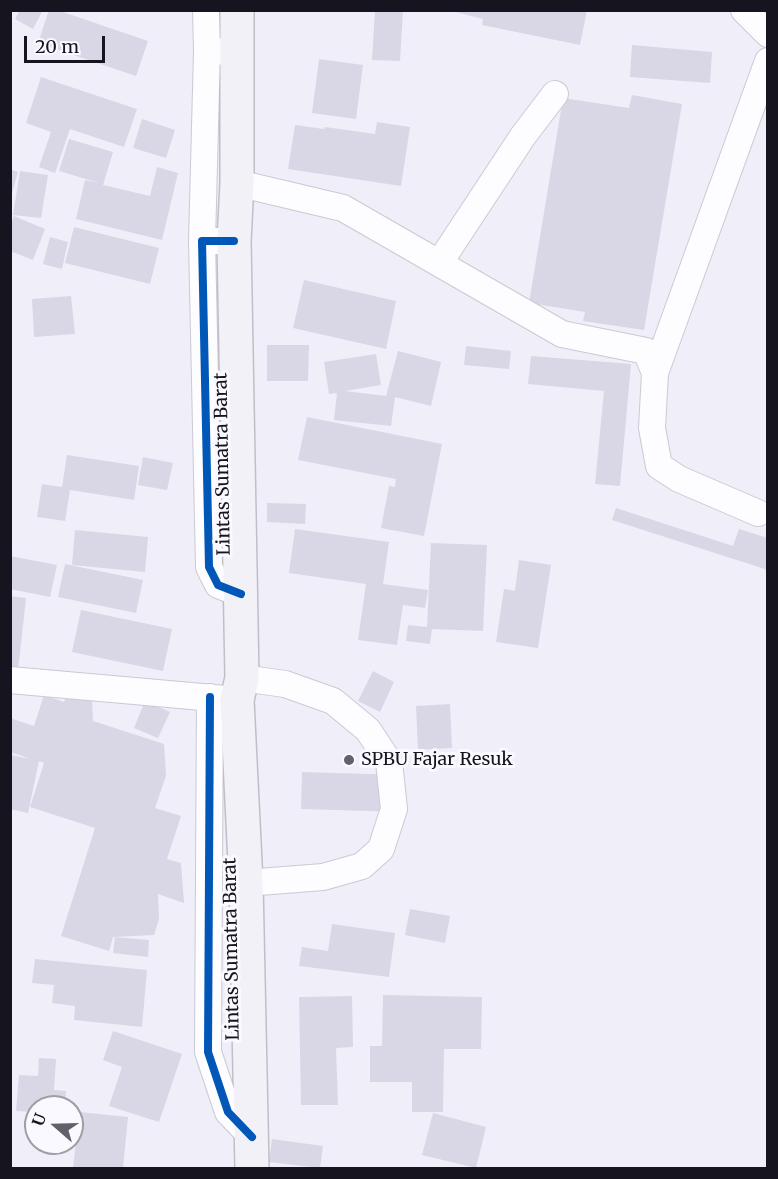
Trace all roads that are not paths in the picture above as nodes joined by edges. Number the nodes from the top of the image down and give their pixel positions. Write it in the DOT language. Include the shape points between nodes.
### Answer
graph roads {
  1 [pos="206,10"];
  2 [pos="237,10"];
  3 [pos="744,10"];
  4 [pos="768,34"];
  5 [pos="221,51"];
  6 [pos="768,61"];
  7 [pos="555,94"];
  8 [pos="237,183"];
  9 [pos="202,241"];
  10 [pos="234,241"];
  11 [pos="440,262"];
  12 [pos="655,373"];
  13 [pos="758,513"];
  14 [pos="241,594"];
  15 [pos="10,680"];
  16 [pos="230,692"];
  17 [pos="246,883"];
  18 [pos="252,1153"];
  1 -- 5 [label="street"];
  2 -- 5 [label="highway, Lintas Sumatra Barat"];
  3 -- 4 [label="street"];
  5 -- 8 [label="highway, Lintas Sumatra Barat"];
  5 -- 9 [label="street"];
  6 -- 12 [label="street"];
  7 -- 11 [label="street"];
  8 -- 10 [label="highway, Lintas Sumatra Barat"];
  8 -- 11 [label="street" via="343,208"];
  9 -- 10 [label="street"];
  9 -- 14 [label="street" via="209,567 218,585"];
  10 -- 14 [label="highway, Lintas Sumatra Barat"];
  11 -- 12 [label="street" via="562,334 645,351"];
  12 -- 13 [label="street" via="652,428 659,466 679,479"];
  14 -- 16 [label="highway, Lintas Sumatra Barat"];
  15 -- 16 [label="street"];
  16 -- 17 [label="highway, Lintas Sumatra Barat"];
  16 -- 17 [label="street" via="285,684 333,700 368,730 389,762 394,808 381,849 362,866 323,877"];
  16 -- 18 [label="street" via="208,1052 228,1112"];
  17 -- 18 [label="highway, Lintas Sumatra Barat"];
}
